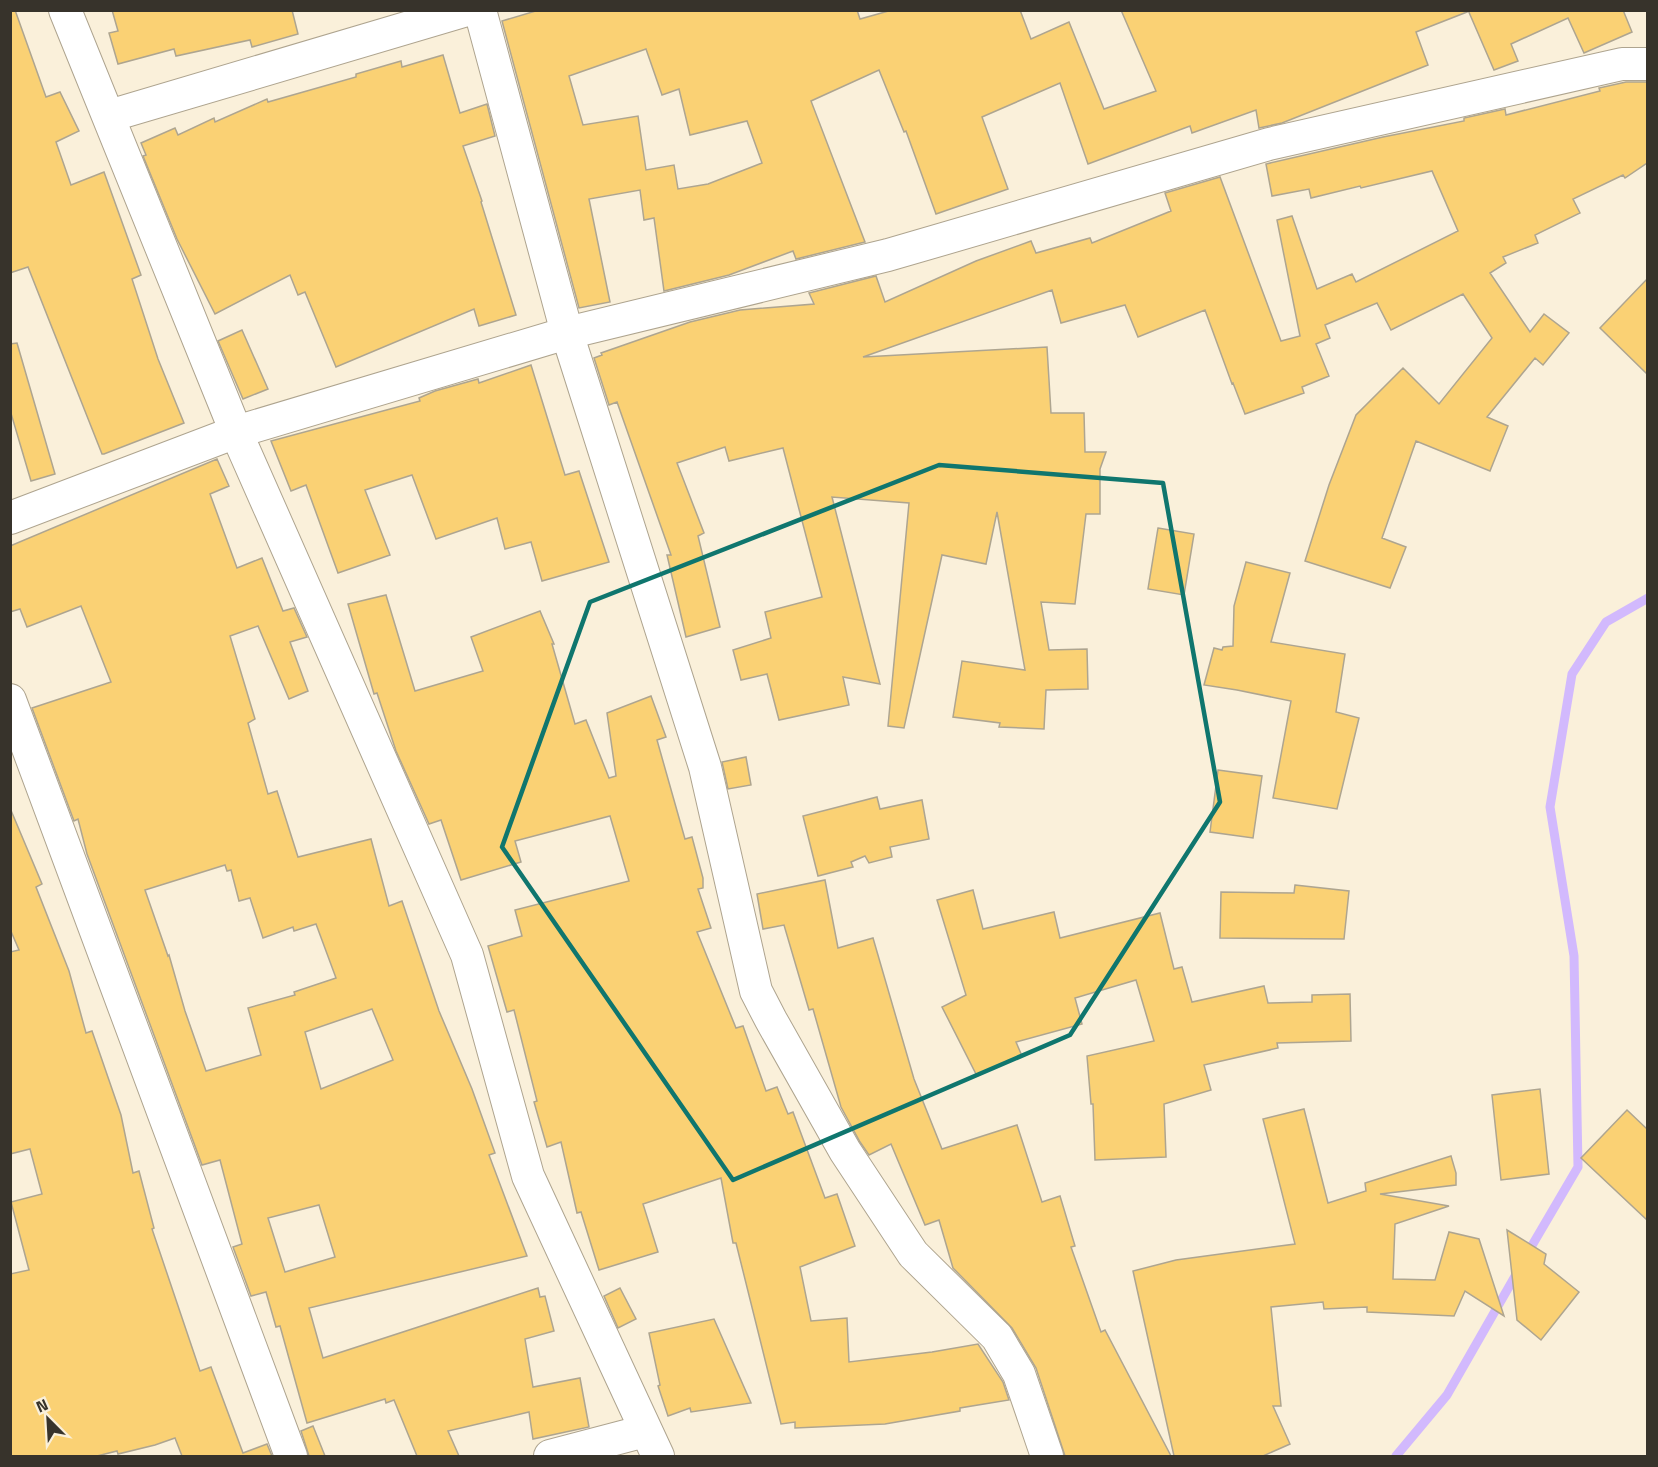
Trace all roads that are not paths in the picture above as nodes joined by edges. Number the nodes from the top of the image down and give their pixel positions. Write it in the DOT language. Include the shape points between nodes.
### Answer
graph roads {
  1 [pos="65,10"];
  2 [pos="466,10"];
  3 [pos="480,10"];
  4 [pos="1647,64"];
  5 [pos="109,116"];
  6 [pos="567,333"];
  7 [pos="236,432"];
  8 [pos="10,518"];
  9 [pos="10,700"];
  10 [pos="652,1444"];
  11 [pos="291,1456"];
  12 [pos="550,1456"];
  13 [pos="1047,1456"];
  1 -- 5 [label="street"];
  2 -- 5 [label="street"];
  3 -- 6 [label="street"];
  4 -- 6 [label="street" via="1622,64 1269,144 888,255"];
  5 -- 7 [label="street"];
  6 -- 7 [label="street"];
  6 -- 13 [label="street" via="705,767 756,991 845,1151 914,1254 997,1337 1019,1374"];
  7 -- 8 [label="street"];
  7 -- 10 [label="street" via="467,955 528,1176"];
  9 -- 11 [label="street"];
  10 -- 12 [label="street"];
}
